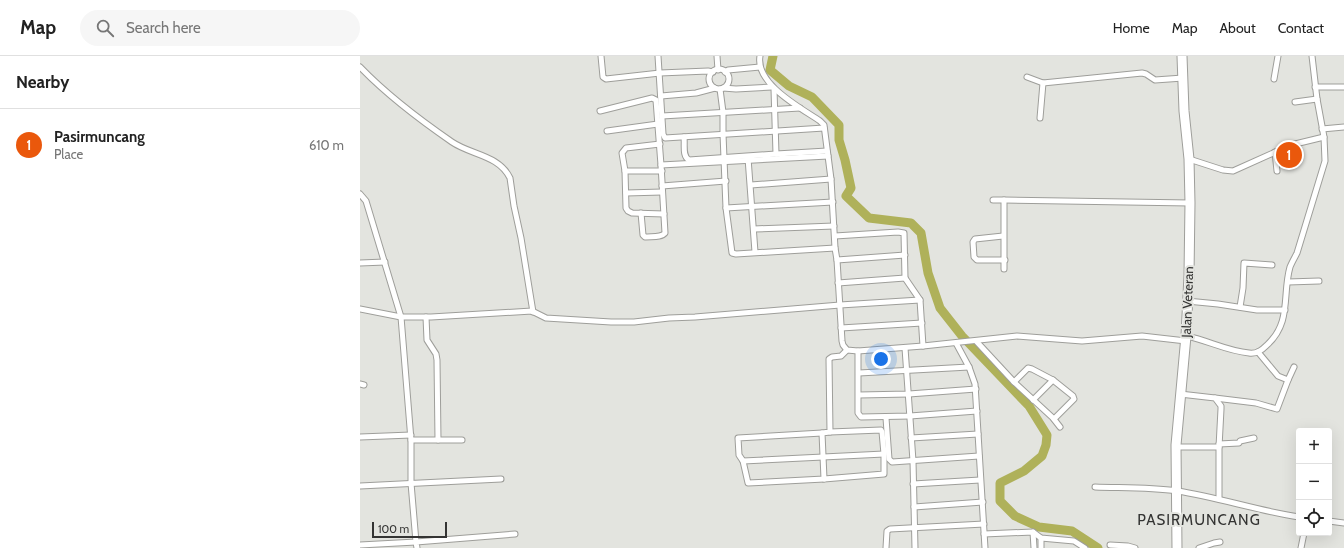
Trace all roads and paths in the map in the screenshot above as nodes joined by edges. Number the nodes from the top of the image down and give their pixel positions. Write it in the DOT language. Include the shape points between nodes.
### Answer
graph roads {
  1 [pos="601,56"];
  2 [pos="658,56"];
  3 [pos="717,56"];
  4 [pos="760,56"];
  5 [pos="1182,56"];
  6 [pos="1278,56"];
  7 [pos="1312,56"];
  8 [pos="360,67"];
  9 [pos="760,67"];
  10 [pos="715,71"];
  11 [pos="725,72"];
  12 [pos="660,73"];
  13 [pos="1027,78"];
  14 [pos="1183,78"];
  15 [pos="1274,79"];
  16 [pos="1043,83"];
  17 [pos="1315,87"];
  18 [pos="1344,87"];
  19 [pos="720,88"];
  20 [pos="773,88"];
  21 [pos="661,96"];
  22 [pos="1317,99"];
  23 [pos="1295,102"];
  24 [pos="800,108"];
  25 [pos="775,109"];
  26 [pos="600,111"];
  27 [pos="723,112"];
  28 [pos="662,116"];
  29 [pos="1040,118"];
  30 [pos="658,124"];
  31 [pos="1344,127"];
  32 [pos="824,128"];
  33 [pos="1322,129"];
  34 [pos="607,131"];
  35 [pos="775,131"];
  36 [pos="723,134"];
  37 [pos="1324,137"];
  38 [pos="684,138"];
  39 [pos="678,141"];
  40 [pos="660,142"];
  41 [pos="1275,152"];
  42 [pos="828,153"];
  43 [pos="776,154"];
  44 [pos="748,158"];
  45 [pos="724,159"];
  46 [pos="1189,159"];
  47 [pos="662,168"];
  48 [pos="625,171"];
  49 [pos="1277,171"];
  50 [pos="831,179"];
  51 [pos="726,181"];
  52 [pos="751,185"];
  53 [pos="662,186"];
  54 [pos="662,192"];
  55 [pos="626,193"];
  56 [pos="360,194"];
  57 [pos="993,200"];
  58 [pos="1004,200"];
  59 [pos="833,202"];
  60 [pos="1190,204"];
  61 [pos="752,207"];
  62 [pos="726,208"];
  63 [pos="641,213"];
  64 [pos="664,214"];
  65 [pos="834,226"];
  66 [pos="754,229"];
  67 [pos="835,236"];
  68 [pos="1004,236"];
  69 [pos="835,248"];
  70 [pos="755,252"];
  71 [pos="905,255"];
  72 [pos="837,260"];
  73 [pos="1005,260"];
  74 [pos="360,262"];
  75 [pos="385,262"];
  76 [pos="1272,265"];
  77 [pos="1004,270"];
  78 [pos="905,278"];
  79 [pos="1288,282"];
  80 [pos="1319,282"];
  81 [pos="838,283"];
  82 [pos="920,300"];
  83 [pos="1187,301"];
  84 [pos="840,305"];
  85 [pos="1240,307"];
  86 [pos="360,309"];
  87 [pos="1285,310"];
  88 [pos="531,311"];
  89 [pos="401,317"];
  90 [pos="426,317"];
  91 [pos="922,323"];
  92 [pos="841,328"];
  93 [pos="1186,338"];
  94 [pos="975,341"];
  95 [pos="958,343"];
  96 [pos="923,346"];
  97 [pos="905,348"];
  98 [pos="847,350"];
  99 [pos="858,351"];
  100 [pos="1258,352"];
  101 [pos="969,367"];
  102 [pos="1294,367"];
  103 [pos="907,371"];
  104 [pos="858,373"];
  105 [pos="1053,380"];
  106 [pos="1288,380"];
  107 [pos="1014,382"];
  108 [pos="976,389"];
  109 [pos="908,394"];
  110 [pos="1180,394"];
  111 [pos="859,395"];
  112 [pos="1215,398"];
  113 [pos="1033,400"];
  114 [pos="977,411"];
  115 [pos="910,416"];
  116 [pos="886,418"];
  117 [pos="1054,419"];
  118 [pos="1060,427"];
  119 [pos="830,432"];
  120 [pos="822,433"];
  121 [pos="978,434"];
  122 [pos="360,437"];
  123 [pos="411,438"];
  124 [pos="911,438"];
  125 [pos="1254,438"];
  126 [pos="438,440"];
  127 [pos="462,440"];
  128 [pos="1219,445"];
  129 [pos="1176,447"];
  130 [pos="884,454"];
  131 [pos="823,456"];
  132 [pos="979,456"];
  133 [pos="743,461"];
  134 [pos="913,462"];
  135 [pos="501,479"];
  136 [pos="824,479"];
  137 [pos="980,480"];
  138 [pos="411,483"];
  139 [pos="913,484"];
  140 [pos="360,486"];
  141 [pos="1095,487"];
  142 [pos="1176,491"];
  143 [pos="1219,499"];
  144 [pos="983,502"];
  145 [pos="914,507"];
  146 [pos="1296,516"];
  147 [pos="1332,521"];
  148 [pos="1344,523"];
  149 [pos="984,524"];
  150 [pos="915,528"];
  151 [pos="1033,532"];
  152 [pos="515,534"];
  153 [pos="984,534"];
  154 [pos="1303,536"];
  155 [pos="1041,538"];
  156 [pos="1220,542"];
  157 [pos="360,545"];
  158 [pos="417,545"];
  159 [pos="1110,545"];
  160 [pos="886,548"];
  161 [pos="915,548"];
  162 [pos="978,548"];
  163 [pos="985,548"];
  164 [pos="1034,548"];
  165 [pos="1041,548"];
  166 [pos="1085,548"];
  167 [pos="1135,548"];
  168 [pos="1177,548"];
  169 [pos="1199,548"];
  170 [pos="1301,548"];
  1 -- 12 [label="street" via="603,77 606,79"];
  2 -- 12 [label="street"];
  3 -- 10 [label="street"];
  4 -- 9 [label="street"];
  5 -- 14 [label="highway, Jalan Veteran"];
  6 -- 15 [label="street"];
  7 -- 17 [label="street"];
  8 -- 88 [label="street" via="402,106 453,143 493,160 508,174 521,238"];
  9 -- 11 [label="street"];
  9 -- 20 [label="street"];
  10 -- 11 [label="street"];
  10 -- 12 [label="street"];
  10 -- 19 [label="street" via="710,77 710,82"];
  11 -- 19 [label="street" via="729,82"];
  12 -- 21 [label="street"];
  13 -- 16 [label="street"];
  14 -- 16 [label="street" via="1155,80 1142,73"];
  14 -- 46 [label="highway, Jalan Veteran"];
  16 -- 29 [label="street"];
  17 -- 18 [label="street"];
  17 -- 22 [label="street"];
  19 -- 20 [label="street"];
  19 -- 21 [label="street"];
  19 -- 27 [label="street"];
  20 -- 24 [label="street"];
  20 -- 25 [label="street"];
  21 -- 28 [label="street"];
  22 -- 23 [label="street"];
  22 -- 33 [label="street"];
  24 -- 25 [label="street"];
  24 -- 32 [label="street" via="820,120"];
  25 -- 27 [label="street"];
  25 -- 35 [label="street"];
  26 -- 30 [label="street" via="652,98 656,100"];
  27 -- 28 [label="street"];
  27 -- 36 [label="street"];
  28 -- 38 [label="street" via="665,138"];
  30 -- 34 [label="street"];
  30 -- 40 [label="street"];
  31 -- 33 [label="street"];
  32 -- 35 [label="street"];
  32 -- 42 [label="street"];
  33 -- 37 [label="street"];
  35 -- 36 [label="street"];
  35 -- 43 [label="street"];
  36 -- 38 [label="street"];
  36 -- 45 [label="street"];
  37 -- 41 [label="street" via="1291,145"];
  37 -- 79 [label="street" via="1325,161 1297,253 1290,267"];
  38 -- 45 [label="street" via="685,155 688,160"];
  39 -- 40 [label="street"];
  40 -- 47 [label="street"];
  40 -- 48 [label="street" via="626,148 622,153"];
  41 -- 46 [label="street" via="1233,171"];
  41 -- 49 [label="street"];
  42 -- 43 [label="street"];
  42 -- 44 [label="street"];
  42 -- 50 [label="street"];
  43 -- 44 [label="street"];
  44 -- 45 [label="street"];
  44 -- 52 [label="street"];
  45 -- 47 [label="street"];
  45 -- 51 [label="street"];
  46 -- 60 [label="highway, Jalan Veteran"];
  47 -- 48 [label="street"];
  47 -- 53 [label="street"];
  48 -- 55 [label="street"];
  50 -- 52 [label="street"];
  50 -- 59 [label="street"];
  51 -- 53 [label="street"];
  51 -- 62 [label="street"];
  52 -- 61 [label="street"];
  53 -- 54 [label="street"];
  54 -- 55 [label="street"];
  54 -- 64 [label="street"];
  55 -- 63 [label="street" via="628,211"];
  56 -- 75 [label="street" via="366,201"];
  57 -- 58 [label="street"];
  58 -- 60 [label="street"];
  58 -- 68 [label="street"];
  59 -- 61 [label="street"];
  59 -- 65 [label="street"];
  60 -- 83 [label="highway, Jalan Veteran"];
  61 -- 62 [label="street"];
  61 -- 66 [label="street"];
  62 -- 70 [label="street" via="732,253"];
  63 -- 64 [label="street"];
  63 -- 64 [label="street" via="642,233 645,236 660,236 665,233"];
  65 -- 66 [label="street"];
  65 -- 67 [label="street"];
  66 -- 70 [label="street"];
  67 -- 69 [label="street"];
  67 -- 71 [label="street" via="903,232"];
  68 -- 73 [label="street"];
  68 -- 73 [label="street" via="975,239 973,242 974,257 977,260"];
  69 -- 70 [label="street"];
  69 -- 72 [label="street"];
  71 -- 72 [label="street"];
  71 -- 78 [label="street"];
  72 -- 81 [label="street"];
  73 -- 77 [label="street"];
  74 -- 75 [label="street"];
  75 -- 89 [label="street"];
  76 -- 85 [label="street" via="1244,263"];
  78 -- 81 [label="street"];
  78 -- 82 [label="street"];
  79 -- 80 [label="street"];
  79 -- 87 [label="street"];
  81 -- 84 [label="street"];
  82 -- 84 [label="street"];
  82 -- 91 [label="street"];
  83 -- 85 [label="street"];
  83 -- 93 [label="highway, Jalan Veteran"];
  84 -- 88 [label="street" via="634,322 546,318"];
  84 -- 92 [label="street"];
  85 -- 87 [label="street"];
  86 -- 89 [label="street"];
  87 -- 100 [label="street" via="1282,325 1276,335"];
  88 -- 90 [label="street"];
  89 -- 90 [label="street"];
  89 -- 123 [label="street"];
  90 -- 126 [label="street" via="427,340 437,360"];
  91 -- 92 [label="street"];
  91 -- 96 [label="street"];
  92 -- 98 [label="street" via="843,345"];
  93 -- 94 [label="street" via="1142,336 1087,341 1016,336"];
  93 -- 100 [label="street" via="1251,354"];
  93 -- 110 [label="highway, Jalan Veteran"];
  94 -- 95 [label="street"];
  94 -- 107 [label="street"];
  95 -- 96 [label="street"];
  95 -- 101 [label="street"];
  96 -- 97 [label="street"];
  97 -- 99 [label="street"];
  97 -- 103 [label="street"];
  98 -- 99 [label="street"];
  98 -- 119 [label="street" via="841,356 829,359"];
  99 -- 104 [label="street"];
  100 -- 106 [label="street" via="1278,376"];
  101 -- 103 [label="street"];
  101 -- 108 [label="street"];
  102 -- 106 [label="street"];
  103 -- 104 [label="street"];
  103 -- 109 [label="street"];
  104 -- 111 [label="street"];
  105 -- 107 [label="street" via="1028,368"];
  105 -- 113 [label="street"];
  105 -- 117 [label="street" via="1075,398"];
  106 -- 112 [label="street" via="1276,409 1256,403"];
  107 -- 113 [label="street"];
  108 -- 109 [label="street"];
  108 -- 114 [label="street"];
  109 -- 111 [label="street"];
  109 -- 115 [label="street"];
  110 -- 112 [label="street"];
  110 -- 129 [label="highway, Jalan Veteran"];
  111 -- 116 [label="street" via="859,417"];
  112 -- 128 [label="street" via="1221,406"];
  113 -- 117 [label="street"];
  114 -- 115 [label="street"];
  114 -- 121 [label="street"];
  115 -- 116 [label="street"];
  115 -- 124 [label="street"];
  116 -- 134 [label="street" via="890,461"];
  117 -- 118 [label="street"];
  119 -- 120 [label="street"];
  119 -- 130 [label="street" via="881,430"];
  120 -- 131 [label="street"];
  120 -- 133 [label="street" via="740,437 739,455"];
  121 -- 124 [label="street"];
  121 -- 132 [label="street"];
  122 -- 123 [label="street"];
  123 -- 126 [label="street"];
  123 -- 138 [label="street"];
  124 -- 134 [label="street"];
  125 -- 128 [label="street"];
  126 -- 127 [label="street"];
  128 -- 129 [label="street"];
  128 -- 143 [label="street"];
  129 -- 142 [label="highway, Jalan Veteran"];
  130 -- 131 [label="street"];
  130 -- 136 [label="street" via="882,475"];
  131 -- 133 [label="street"];
  131 -- 136 [label="street"];
  132 -- 134 [label="street"];
  132 -- 137 [label="street"];
  133 -- 136 [label="street" via="750,484"];
  134 -- 139 [label="street"];
  135 -- 138 [label="street"];
  137 -- 139 [label="street"];
  137 -- 144 [label="street"];
  138 -- 140 [label="street"];
  138 -- 158 [label="street"];
  139 -- 145 [label="street"];
  141 -- 142 [label="street"];
  142 -- 143 [label="street"];
  142 -- 168 [label="highway, Jalan Veteran"];
  143 -- 146 [label="street"];
  144 -- 145 [label="street"];
  144 -- 149 [label="street"];
  145 -- 150 [label="street"];
  147 -- 148 [label="street"];
  149 -- 150 [label="street"];
  149 -- 153 [label="street"];
  150 -- 160 [label="street" via="888,530"];
  150 -- 161 [label="street"];
  151 -- 153 [label="street"];
  151 -- 155 [label="street"];
  151 -- 164 [label="street"];
  152 -- 158 [label="street"];
  153 -- 163 [label="street"];
  154 -- 170 [label="street"];
  155 -- 165 [label="street"];
  155 -- 166 [label="street" via="1074,541"];
  156 -- 169 [label="street"];
  157 -- 158 [label="street"];
  159 -- 167 [label="street"];
  162 -- 163 [label="street"];
}
